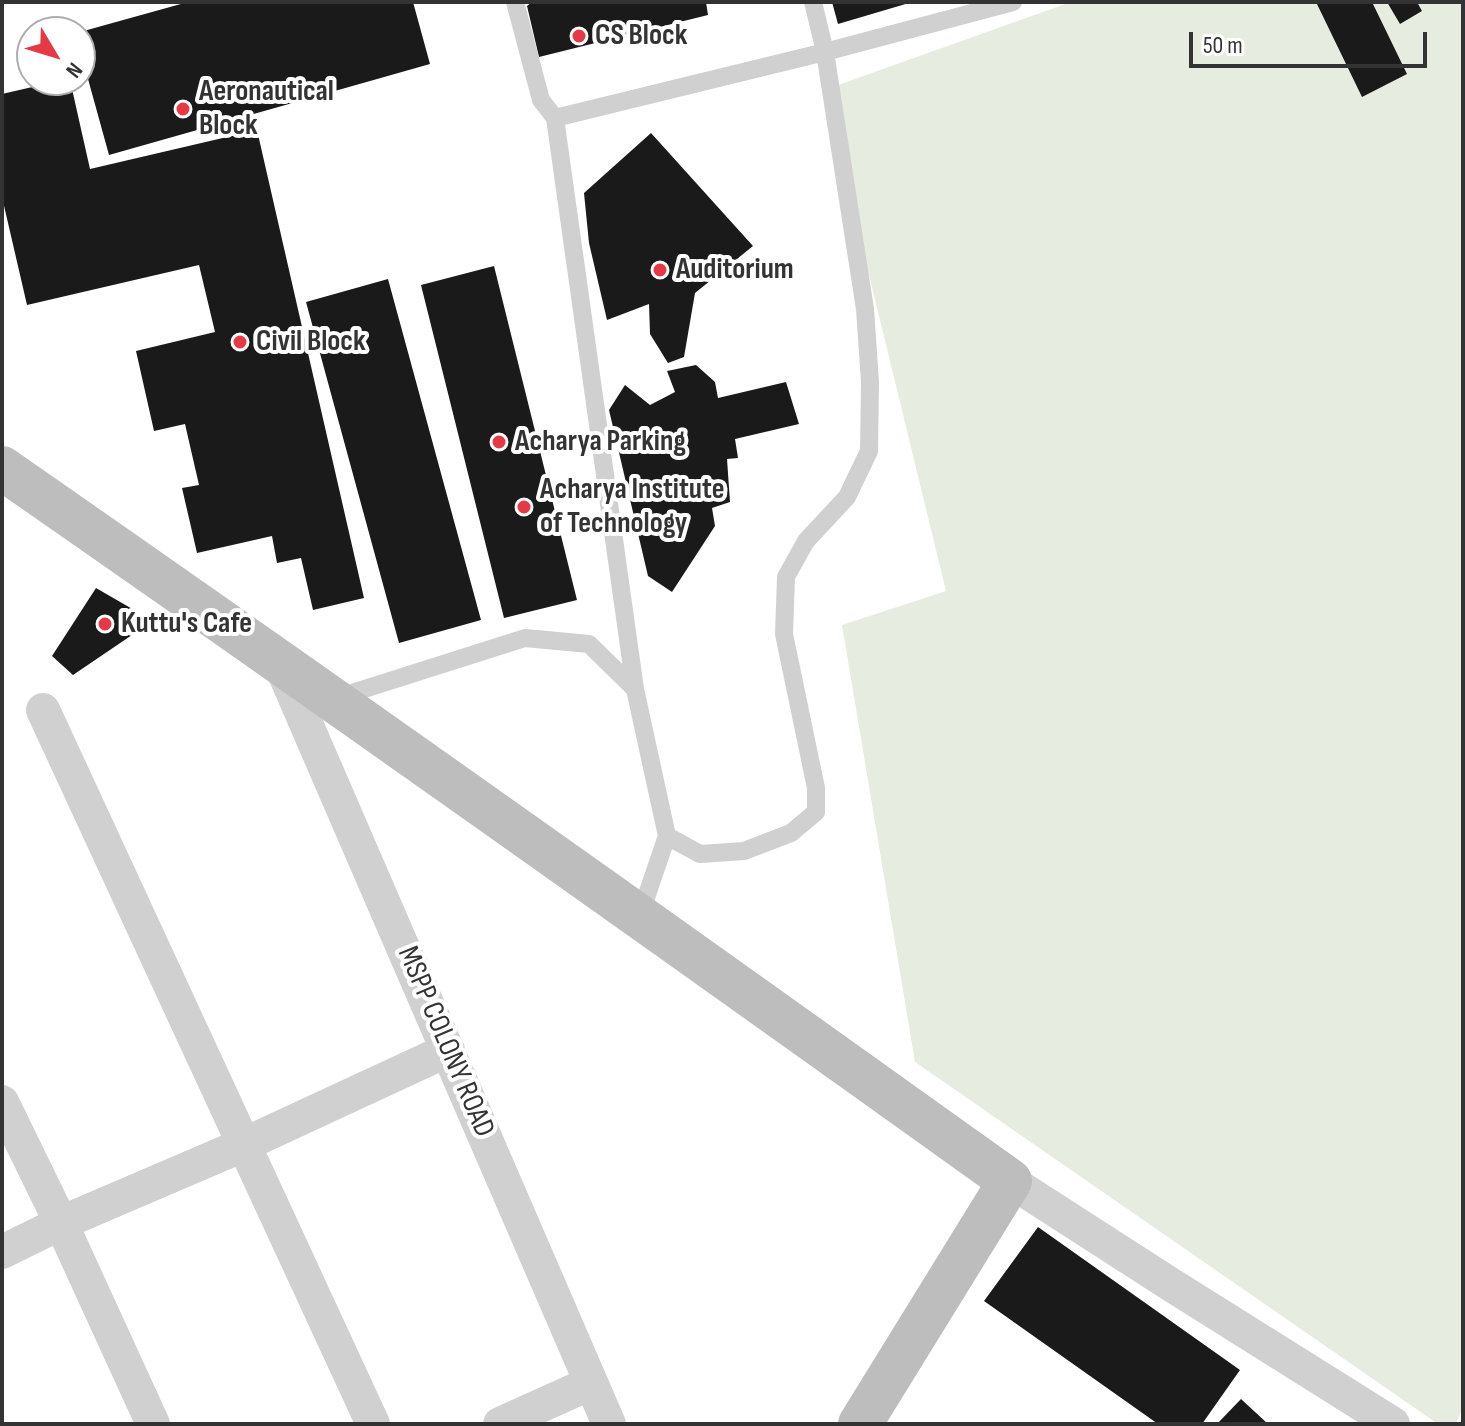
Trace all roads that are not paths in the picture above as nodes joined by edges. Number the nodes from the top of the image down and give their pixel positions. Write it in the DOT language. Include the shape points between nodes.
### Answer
graph roads {
  1 [pos="515,2"];
  2 [pos="813,2"];
  3 [pos="1013,2"];
  4 [pos="825,52"];
  5 [pos="555,118"];
  6 [pos="2,468"];
  7 [pos="279,660"];
  8 [pos="635,689"];
  9 [pos="334,698"];
  10 [pos="43,710"];
  11 [pos="667,836"];
  12 [pos="640,915"];
  13 [pos="448,1050"];
  14 [pos="2,1102"];
  15 [pos="243,1145"];
  16 [pos="1010,1181"];
  17 [pos="61,1223"];
  18 [pos="2,1252"];
  19 [pos="591,1383"];
  20 [pos="153,1424"];
  21 [pos="373,1424"];
  22 [pos="500,1424"];
  23 [pos="609,1424"];
  24 [pos="860,1424"];
  25 [pos="1393,1424"];
  1 -- 5 [label="lane" via="541,100"];
  2 -- 4 [label="lane"];
  3 -- 4 [label="lane"];
  4 -- 5 [label="lane"];
  4 -- 11 [label="lane" via="865,309 870,382 869,451 847,497 806,541 786,577 784,634 816,788 816,812 791,833 744,851 700,854"];
  5 -- 8 [label="lane"];
  6 -- 7 [label="street"];
  7 -- 9 [label="street"];
  7 -- 13 [label="street, MSPP COLONY ROAD"];
  8 -- 9 [label="lane" via="589,644 525,638"];
  8 -- 11 [label="lane"];
  9 -- 12 [label="street"];
  10 -- 15 [label="street"];
  11 -- 12 [label="lane"];
  12 -- 16 [label="street"];
  13 -- 15 [label="street"];
  13 -- 19 [label="street, MSPP COLONY ROAD"];
  14 -- 17 [label="street"];
  15 -- 17 [label="street"];
  15 -- 21 [label="street"];
  16 -- 24 [label="street"];
  16 -- 25 [label="street"];
  17 -- 18 [label="street"];
  17 -- 20 [label="street"];
  19 -- 22 [label="street"];
  19 -- 23 [label="street, MSPP COLONY ROAD"];
}
